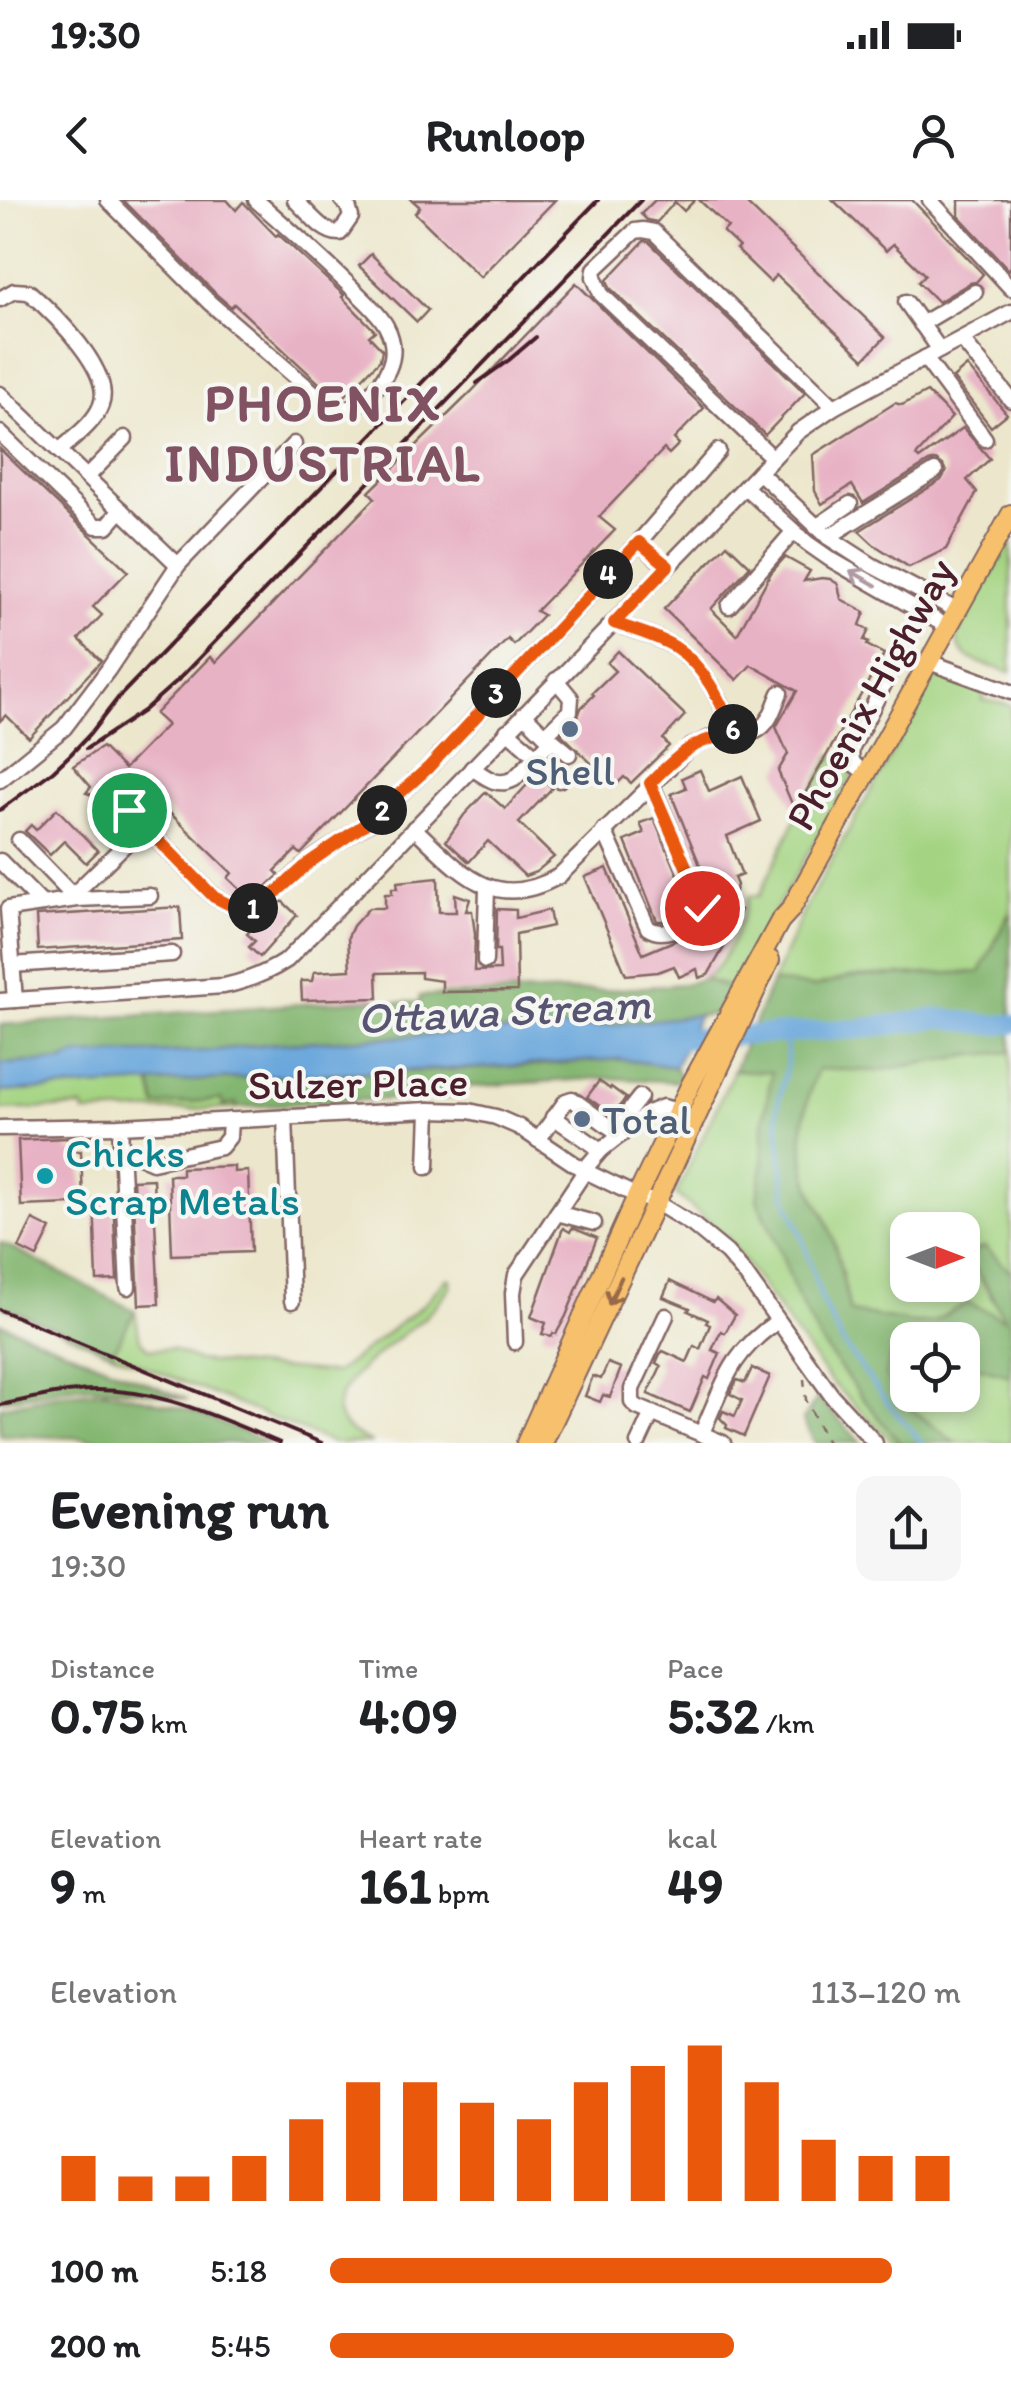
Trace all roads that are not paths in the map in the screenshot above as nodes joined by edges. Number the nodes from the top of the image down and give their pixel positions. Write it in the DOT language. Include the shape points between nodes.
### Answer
graph roads {
  1 [pos="108,200"];
  2 [pos="256,200"];
  3 [pos="295,200"];
  4 [pos="342,200"];
  5 [pos="930,200"];
  6 [pos="1011,288"];
  7 [pos="975,292"];
  8 [pos="0,299"];
  9 [pos="906,302"];
  10 [pos="1011,312"];
  11 [pos="922,324"];
  12 [pos="962,340"];
  13 [pos="940,350"];
  14 [pos="925,358"];
  15 [pos="0,394"];
  16 [pos="1011,400"];
  17 [pos="834,407"];
  18 [pos="29,422"];
  19 [pos="4,437"];
  20 [pos="125,438"];
  21 [pos="985,439"];
  22 [pos="294,444"];
  23 [pos="718,450"];
  24 [pos="59,451"];
  25 [pos="773,458"];
  26 [pos="935,471"];
  27 [pos="759,472"];
  28 [pos="86,477"];
  29 [pos="744,487"];
  30 [pos="850,504"];
  31 [pos="120,510"];
  32 [pos="1011,514"];
  33 [pos="794,531"];
  34 [pos="822,532"];
  35 [pos="639,542"];
  36 [pos="178,565"];
  37 [pos="668,566"];
  38 [pos="729,606"];
  39 [pos="952,618"];
  40 [pos="614,623"];
  41 [pos="929,662"];
  42 [pos="887,678"];
  43 [pos="556,680"];
  44 [pos="1011,692"];
  45 [pos="780,693"];
  46 [pos="524,714"];
  47 [pos="507,731"];
  48 [pos="740,733"];
  49 [pos="549,737"];
  50 [pos="569,754"];
  51 [pos="536,756"];
  52 [pos="472,768"];
  53 [pos="867,773"];
  54 [pos="0,780"];
  55 [pos="559,780"];
  56 [pos="650,783"];
  57 [pos="129,810"];
  58 [pos="145,825"];
  59 [pos="414,828"];
  60 [pos="604,830"];
  61 [pos="18,840"];
  62 [pos="0,860"];
  63 [pos="487,887"];
  64 [pos="150,896"];
  65 [pos="75,897"];
  66 [pos="42,904"];
  67 [pos="3,907"];
  68 [pos="172,954"];
  69 [pos="485,961"];
  70 [pos="12,965"];
  71 [pos="746,996"];
  72 [pos="8,1001"];
  73 [pos="640,1097"];
  74 [pos="428,1110"];
  75 [pos="678,1110"];
  76 [pos="285,1117"];
  77 [pos="554,1117"];
  78 [pos="230,1120"];
  79 [pos="120,1126"];
  80 [pos="0,1128"];
  81 [pos="618,1132"];
  82 [pos="538,1140"];
  83 [pos="121,1148"];
  84 [pos="601,1150"];
  85 [pos="427,1167"];
  86 [pos="585,1171"];
  87 [pos="637,1196"];
  88 [pos="656,1203"];
  89 [pos="557,1213"];
  90 [pos="594,1223"];
  91 [pos="128,1288"];
  92 [pos="292,1301"];
  93 [pos="666,1316"];
  94 [pos="778,1321"];
  95 [pos="515,1342"];
  96 [pos="652,1413"];
  97 [pos="702,1433"];
  98 [pos="526,1443"];
  99 [pos="543,1443"];
  100 [pos="638,1443"];
  101 [pos="724,1443"];
  102 [pos="875,1443"];
  1 -- 2 [label="street" via="210,303 328,405 351,409 391,367 393,343 385,323"];
  3 -- 4 [label="street" via="336,234 351,217"];
  5 -- 6 [label="street"];
  7 -- 11 [label="street"];
  8 -- 24 [label="street" via="29,292 87,353 102,381 101,407"];
  9 -- 11 [label="street"];
  10 -- 12 [label="street"];
  11 -- 13 [label="street"];
  12 -- 13 [label="street"];
  12 -- 16 [label="street"];
  13 -- 14 [label="street"];
  14 -- 17 [label="street"];
  14 -- 21 [label="street"];
  15 -- 18 [label="street"];
  17 -- 25 [label="street"];
  17 -- 25 [label="street" via="654,232 635,231 595,269 601,294"];
  18 -- 19 [label="street"];
  18 -- 24 [label="street"];
  19 -- 31 [label="street" via="96,526 107,526"];
  20 -- 28 [label="street"];
  22 -- 36 [label="street"];
  23 -- 35 [label="street"];
  24 -- 28 [label="street"];
  25 -- 27 [label="street"];
  26 -- 34 [label="street"];
  27 -- 29 [label="street"];
  27 -- 34 [label="street"];
  28 -- 31 [label="street"];
  29 -- 33 [label="street"];
  29 -- 37 [label="street"];
  30 -- 34 [label="street"];
  31 -- 36 [label="street"];
  32 -- 39 [label="main road, Phoenix Highway"];
  33 -- 38 [label="street"];
  39 -- 33 [label="street, one-way" via="830,559"];
  34 -- 39 [label="street"];
  35 -- 37 [label="street"];
  35 -- 58 [label="street" via="428,768 262,905 246,909 214,897"];
  36 -- 54 [label="street" via="64,728"];
  37 -- 40 [label="street"];
  39 -- 41 [label="main road, Phoenix Highway"];
  40 -- 43 [label="street"];
  40 -- 48 [label="street" via="659,639 696,664"];
  41 -- 44 [label="street"];
  41 -- 53 [label="main road, Phoenix Highway"];
  42 -- 53 [label="street" via="852,748 854,766"];
  43 -- 46 [label="street"];
  43 -- 49 [label="street" via="572,706"];
  45 -- 48 [label="street" via="766,723"];
  46 -- 47 [label="street"];
  46 -- 49 [label="street"];
  47 -- 51 [label="street"];
  47 -- 52 [label="street"];
  48 -- 56 [label="street" via="705,738"];
  49 -- 50 [label="street"];
  49 -- 51 [label="street"];
  51 -- 52 [label="street" via="508,782 494,782"];
  51 -- 55 [label="street"];
  52 -- 59 [label="street"];
  53 -- 71 [label="main road, Phoenix Highway"];
  56 -- 60 [label="street"];
  56 -- 60 [label="street" via="701,901 695,921 663,933 648,928"];
  57 -- 58 [label="street"];
  58 -- 65 [label="street"];
  59 -- 63 [label="street"];
  59 -- 72 [label="street" via="270,971 224,986"];
  60 -- 63 [label="street" via="543,885"];
  61 -- 65 [label="street"];
  62 -- 66 [label="street"];
  63 -- 69 [label="street"];
  64 -- 65 [label="street"];
  65 -- 66 [label="street"];
  66 -- 67 [label="street"];
  67 -- 70 [label="street"];
  68 -- 70 [label="street"];
  70 -- 72 [label="street"];
  71 -- 75 [label="main road, Phoenix Highway"];
  71 -- 88 [label="main road, Phoenix Highway" via="718,1074"];
  73 -- 81 [label="street"];
  74 -- 76 [label="street, Sulzer Place"];
  74 -- 82 [label="street, Sulzer Place" via="496,1117"];
  74 -- 85 [label="street"];
  75 -- 81 [label="street" via="655,1109"];
  75 -- 87 [label="main road, Phoenix Highway"];
  76 -- 78 [label="street, Sulzer Place"];
  76 -- 92 [label="street"];
  77 -- 81 [label="street" via="572,1099"];
  77 -- 82 [label="street"];
  77 -- 84 [label="street"];
  78 -- 79 [label="street, Sulzer Place"];
  78 -- 83 [label="street" via="221,1147 153,1162"];
  79 -- 80 [label="street, Sulzer Place"];
  79 -- 83 [label="street"];
  81 -- 84 [label="street"];
  82 -- 86 [label="street, Sulzer Place"];
  83 -- 91 [label="street"];
  84 -- 86 [label="street"];
  86 -- 87 [label="street, Sulzer Place"];
  86 -- 89 [label="street"];
  87 -- 88 [label="street, Sulzer Place"];
  87 -- 98 [label="main road, Phoenix Highway"];
  88 -- 94 [label="street, Sulzer Place" via="727,1253"];
  88 -- 99 [label="main road, Phoenix Highway, one-way"];
  89 -- 90 [label="street"];
  89 -- 95 [label="street" via="516,1275"];
  93 -- 96 [label="street" via="632,1388 632,1402"];
  94 -- 97 [label="street" via="738,1356"];
  94 -- 102 [label="street, Sulzer Place"];
  96 -- 97 [label="street"];
  96 -- 100 [label="street"];
  97 -- 101 [label="street"];
}
